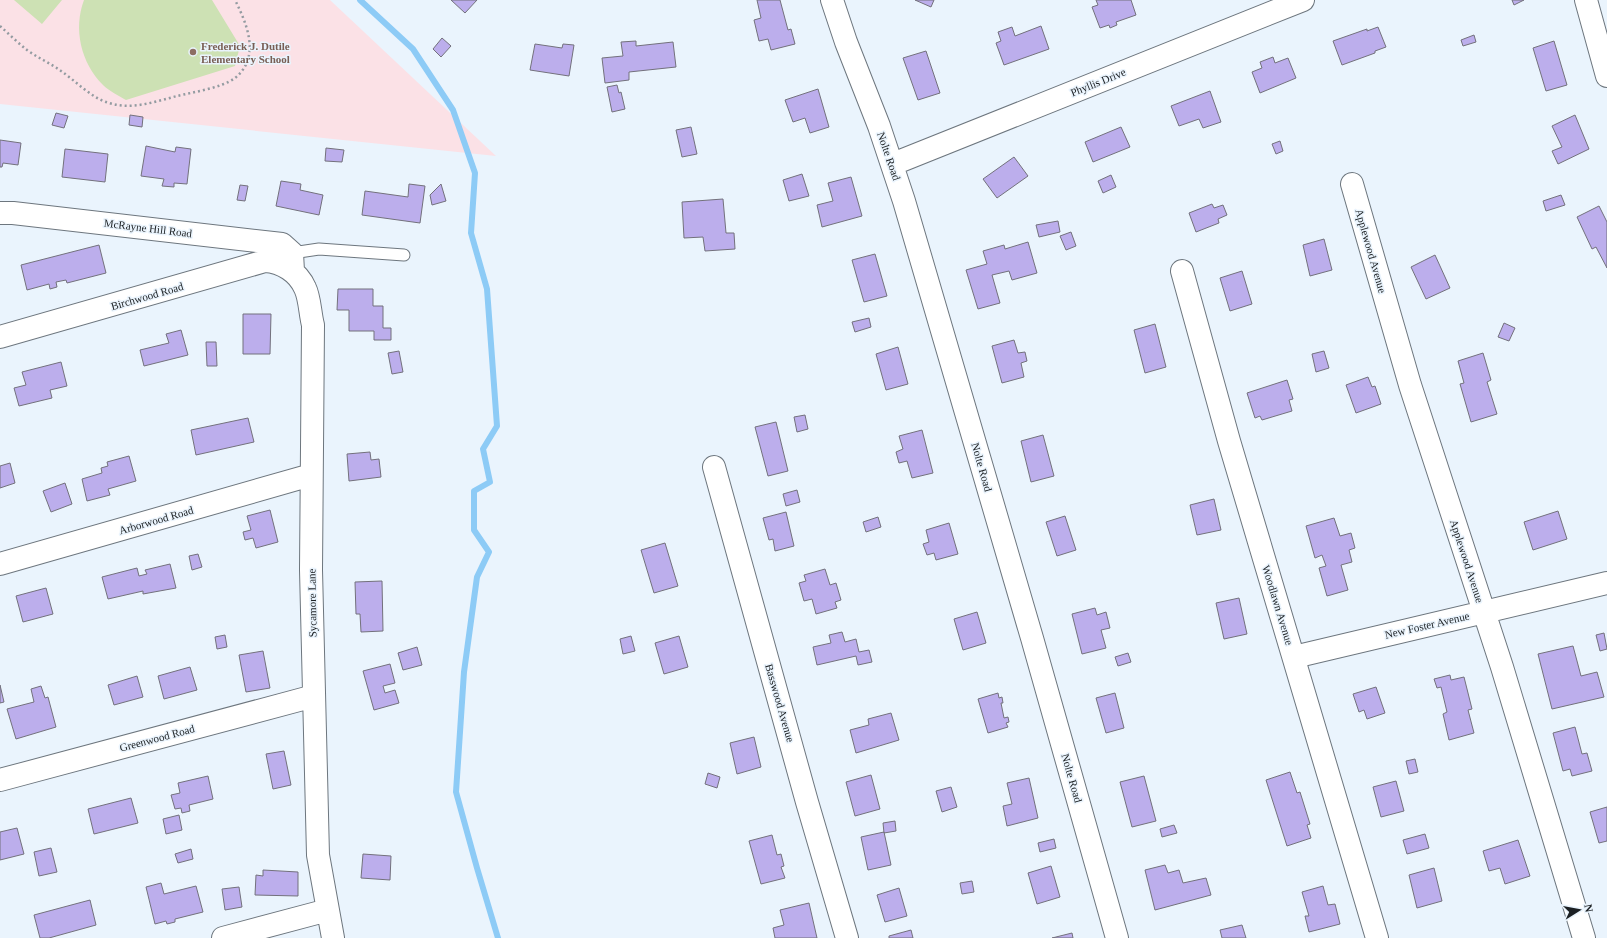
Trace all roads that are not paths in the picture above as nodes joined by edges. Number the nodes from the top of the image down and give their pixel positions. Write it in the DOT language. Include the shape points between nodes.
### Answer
graph roads {
  1 [pos="832,0"];
  2 [pos="1303,0"];
  3 [pos="1586,0"];
  4 [pos="1272,6"];
  5 [pos="1607,76"];
  6 [pos="893,164"];
  7 [pos="1352,184"];
  8 [pos="0,213"];
  9 [pos="404,255"];
  10 [pos="292,262"];
  11 [pos="1182,271"];
  12 [pos="0,337"];
  13 [pos="714,467"];
  14 [pos="311,476"];
  15 [pos="0,564"];
  16 [pos="1607,583"];
  17 [pos="1484,612"];
  18 [pos="1294,657"];
  19 [pos="314,696"];
  20 [pos="0,780"];
  21 [pos="328,910"];
  22 [pos="224,938"];
  23 [pos="333,938"];
  24 [pos="847,938"];
  25 [pos="1117,938"];
  26 [pos="1377,938"];
  27 [pos="1584,938"];
  1 -- 6 [label="street, Nolte Road"];
  2 -- 4 [label="street, Phyllis Drive"];
  3 -- 5 [label="street"];
  4 -- 6 [label="street, Phyllis Drive"];
  6 -- 25 [label="street, Nolte Road" via="1028,623"];
  7 -- 17 [label="street, Applewood Avenue" via="1410,385"];
  8 -- 10 [label="street, McRayne Hill Road" via="282,244"];
  9 -- 10 [label="lane" via="319,249"];
  10 -- 12 [label="street, Birchwood Road" via="265,261"];
  10 -- 14 [label="street, Sycamore Lane" via="305,288 312,325"];
  11 -- 18 [label="street, Woodlawn Avenue" via="1229,442"];
  13 -- 24 [label="street, Basswood Avenue"];
  14 -- 15 [label="street, Arborwood Road"];
  14 -- 19 [label="street, Sycamore Lane"];
  16 -- 17 [label="street, New Foster Avenue"];
  17 -- 18 [label="street, New Foster Avenue"];
  17 -- 27 [label="street, Applewood Avenue"];
  18 -- 26 [label="street, Woodlawn Avenue"];
  19 -- 20 [label="street, Greenwood Road"];
  19 -- 21 [label="street, Sycamore Lane" via="318,855"];
  21 -- 22 [label="street"];
  21 -- 23 [label="street, Sycamore Lane"];
}
